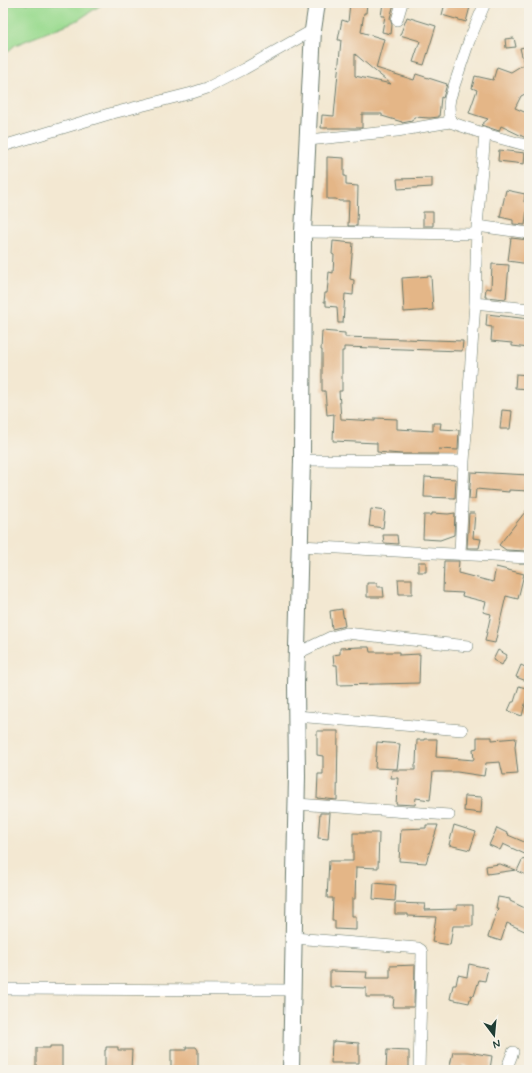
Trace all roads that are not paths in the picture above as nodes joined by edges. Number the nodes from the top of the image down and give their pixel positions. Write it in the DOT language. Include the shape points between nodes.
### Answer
graph roads {
  1 [pos="317,3"];
  2 [pos="402,3"];
  3 [pos="485,3"];
  4 [pos="397,20"];
  5 [pos="313,30"];
  6 [pos="450,122"];
  7 [pos="485,134"];
  8 [pos="308,140"];
  9 [pos="3,146"];
  10 [pos="529,146"];
  11 [pos="477,230"];
  12 [pos="303,232"];
  13 [pos="529,233"];
  14 [pos="475,303"];
  15 [pos="529,309"];
  16 [pos="302,460"];
  17 [pos="464,461"];
  18 [pos="300,546"];
  19 [pos="460,554"];
  20 [pos="529,558"];
  21 [pos="468,646"];
  22 [pos="298,654"];
  23 [pos="296,716"];
  24 [pos="462,730"];
  25 [pos="297,804"];
  26 [pos="448,815"];
  27 [pos="294,938"];
  28 [pos="3,989"];
  29 [pos="293,990"];
  30 [pos="513,1052"];
  31 [pos="291,1070"];
  32 [pos="419,1070"];
  33 [pos="506,1070"];
  1 -- 5 [label="main road"];
  2 -- 4 [label="street"];
  3 -- 6 [label="street" via="450,98"];
  5 -- 8 [label="main road"];
  5 -- 9 [label="street" via="207,88"];
  6 -- 7 [label="street"];
  6 -- 8 [label="street" via="397,131"];
  7 -- 10 [label="street"];
  7 -- 11 [label="street"];
  8 -- 12 [label="main road"];
  11 -- 12 [label="street"];
  11 -- 13 [label="street"];
  11 -- 14 [label="street"];
  12 -- 16 [label="main road"];
  14 -- 15 [label="street"];
  14 -- 17 [label="street"];
  16 -- 17 [label="street"];
  16 -- 18 [label="main road"];
  17 -- 19 [label="street"];
  18 -- 19 [label="street"];
  18 -- 22 [label="main road"];
  19 -- 20 [label="street"];
  21 -- 22 [label="street" via="346,633 331,637"];
  22 -- 23 [label="main road"];
  23 -- 24 [label="street"];
  23 -- 25 [label="main road"];
  25 -- 26 [label="street"];
  25 -- 27 [label="main road"];
  27 -- 29 [label="main road"];
  27 -- 32 [label="street" via="421,950"];
  28 -- 29 [label="street"];
  29 -- 31 [label="main road"];
  30 -- 33 [label="street"];
}
